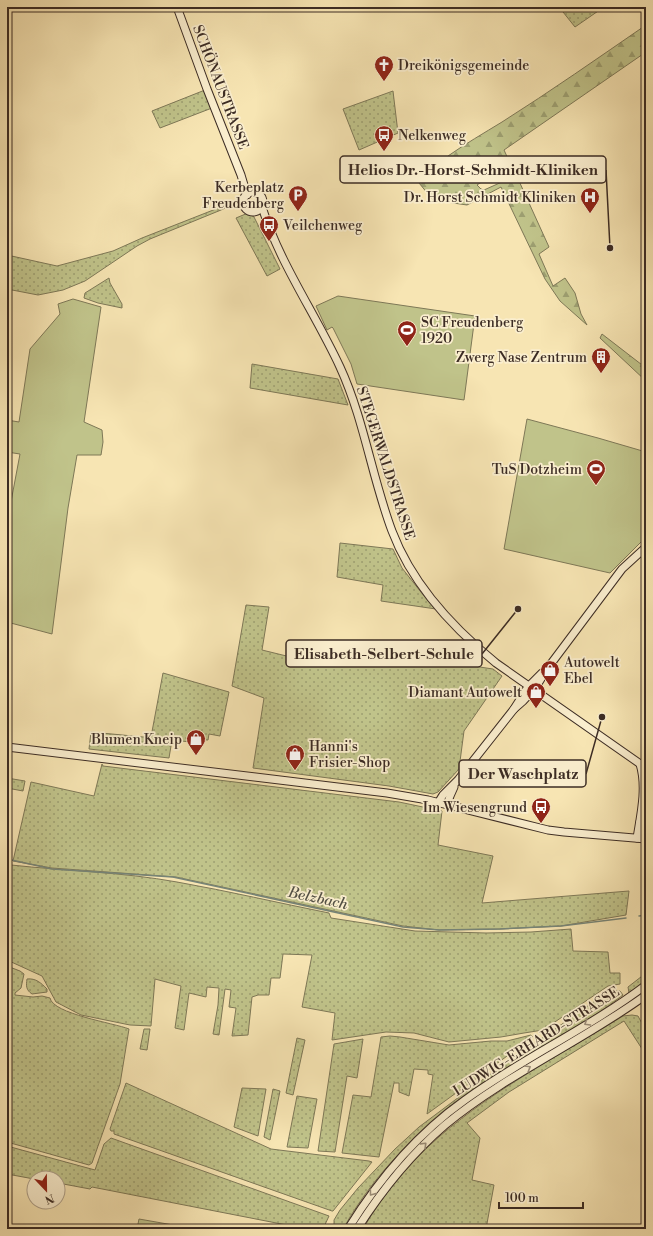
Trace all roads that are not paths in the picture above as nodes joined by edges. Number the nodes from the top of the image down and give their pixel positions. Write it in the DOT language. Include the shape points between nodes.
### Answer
graph roads {
  1 [pos="177,7"];
  2 [pos="250,193"];
  3 [pos="259,209"];
  4 [pos="645,549"];
  5 [pos="531,688"];
  6 [pos="7,747"];
  7 [pos="643,766"];
  8 [pos="458,780"];
  9 [pos="644,785"];
  10 [pos="438,803"];
  11 [pos="447,805"];
  12 [pos="640,821"];
  13 [pos="646,833"];
  14 [pos="637,838"];
  15 [pos="646,839"];
  16 [pos="646,985"];
  17 [pos="646,994"];
  18 [pos="637,996"];
  19 [pos="348,1229"];
  20 [pos="357,1229"];
  1 -- 2 [label="street, SCHÖNAUSTRASSE" via="207,89"];
  2 -- 3 [label="street, STEGERWALDSTRASSE" via="259,193 262,198 263,203"];
  2 -- 3 [label="street, STEGERWALDSTRASSE" via="244,201 246,207 250,211"];
  3 -- 5 [label="street, STEGERWALDSTRASSE" via="346,381 392,532 410,568 432,599 479,649"];
  4 -- 5 [label="street" via="622,570 539,683"];
  5 -- 7 [label="street, STEGERWALDSTRASSE"];
  5 -- 8 [label="street" via="525,701 514,709"];
  6 -- 10 [label="street" via="387,793"];
  7 -- 9 [label="street"];
  8 -- 10 [label="street"];
  8 -- 11 [label="street"];
  9 -- 12 [label="street"];
  10 -- 11 [label="street"];
  11 -- 14 [label="street" via="548,830"];
  12 -- 13 [label="street"];
  12 -- 14 [label="street"];
  14 -- 15 [label="street"];
  16 -- 18 [label="street, LUDWIG-ERHARD-STRASSE"];
  17 -- 18 [label="street, LUDWIG-ERHARD-STRASSE"];
  18 -- 19 [label="street, LUDWIG-ERHARD-STRASSE, one-way" via="621,1003 493,1081 440,1119 391,1168"];
  20 -- 18 [label="street, LUDWIG-ERHARD-STRASSE, one-way" via="397,1173 446,1125 498,1087 624,1010"];
}
